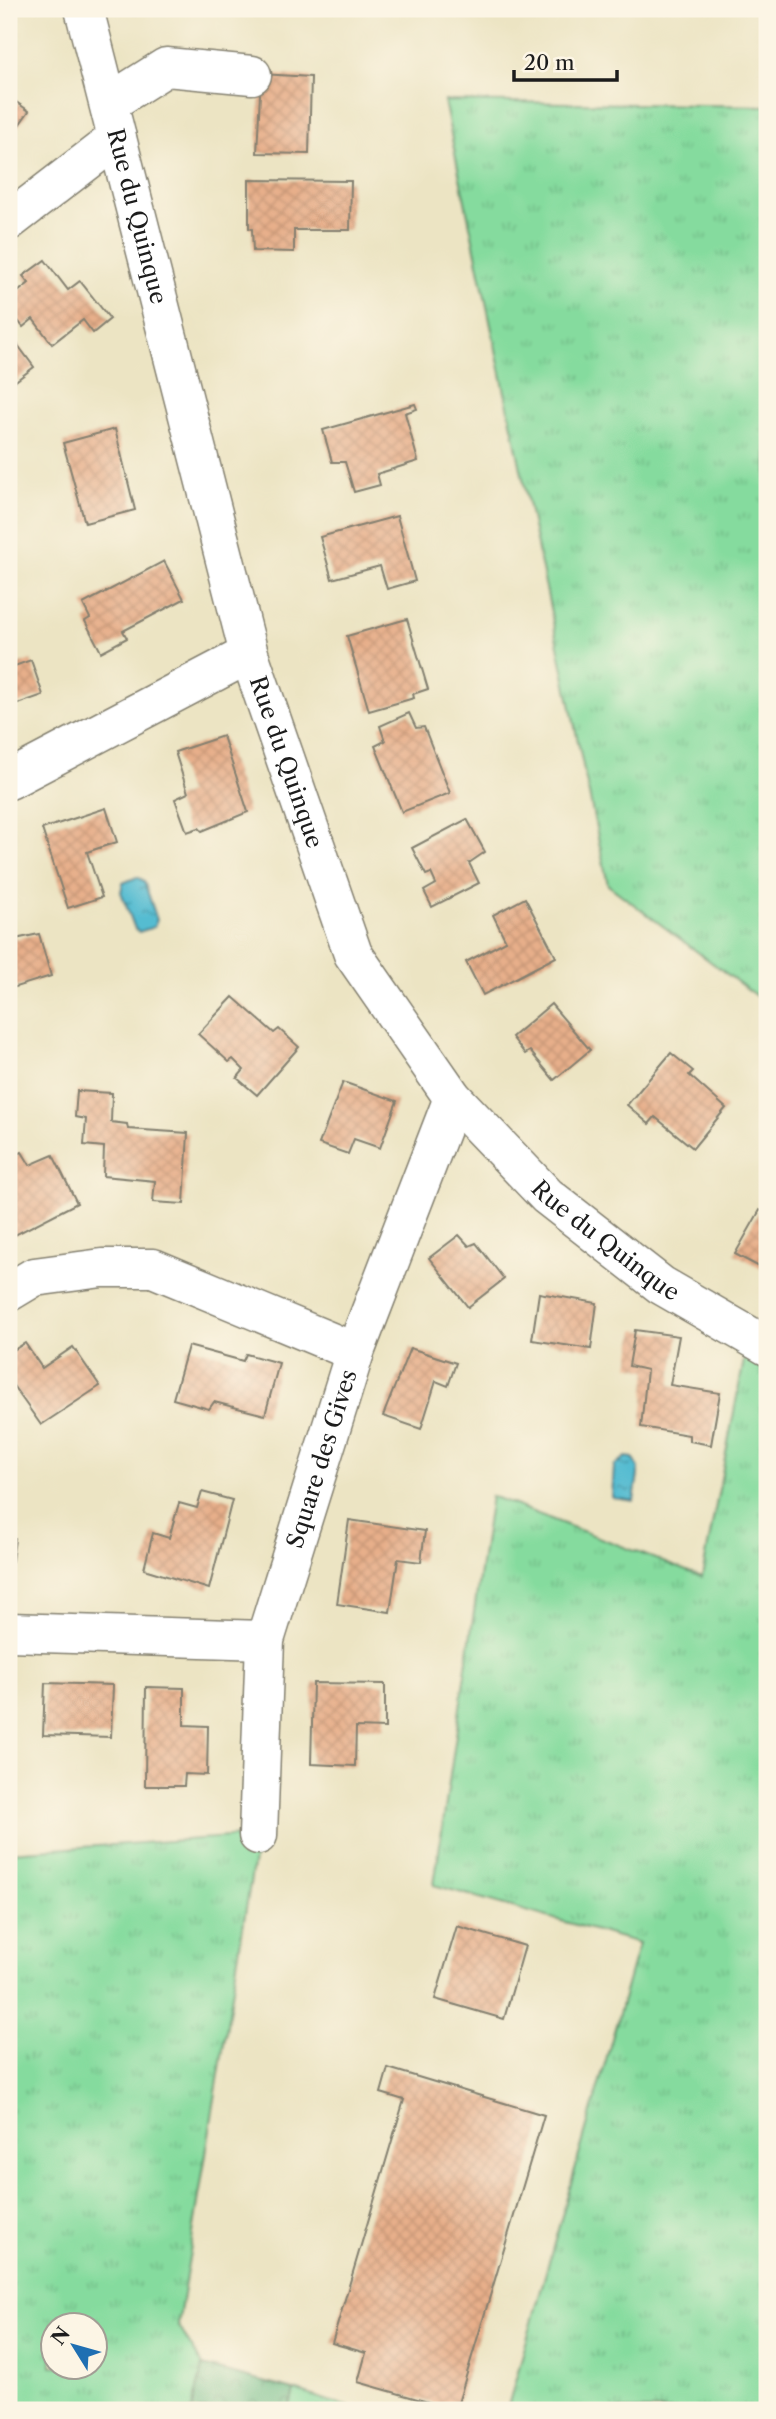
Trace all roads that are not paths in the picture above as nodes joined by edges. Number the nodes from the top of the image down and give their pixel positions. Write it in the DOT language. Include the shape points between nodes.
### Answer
graph roads {
  1 [pos="84,9"];
  2 [pos="252,75"];
  3 [pos="113,120"];
  4 [pos="9,221"];
  5 [pos="249,654"];
  6 [pos="9,780"];
  7 [pos="453,1098"];
  8 [pos="9,1292"];
  9 [pos="767,1346"];
  10 [pos="355,1352"];
  11 [pos="9,1632"];
  12 [pos="265,1640"];
  13 [pos="258,1835"];
  1 -- 3 [label="street, Rue du Quinque"];
  2 -- 3 [label="street" via="166,67"];
  3 -- 4 [label="street"];
  3 -- 5 [label="street, Rue du Quinque"];
  5 -- 6 [label="street"];
  5 -- 7 [label="street, Rue du Quinque" via="354,954"];
  7 -- 9 [label="street, Rue du Quinque" via="547,1196 661,1285"];
  7 -- 10 [label="street, Square des Gives"];
  8 -- 10 [label="street" via="34,1277 102,1268 153,1268"];
  10 -- 12 [label="street, Square des Gives"];
  11 -- 12 [label="street"];
  12 -- 13 [label="street, Square des Gives"];
}
